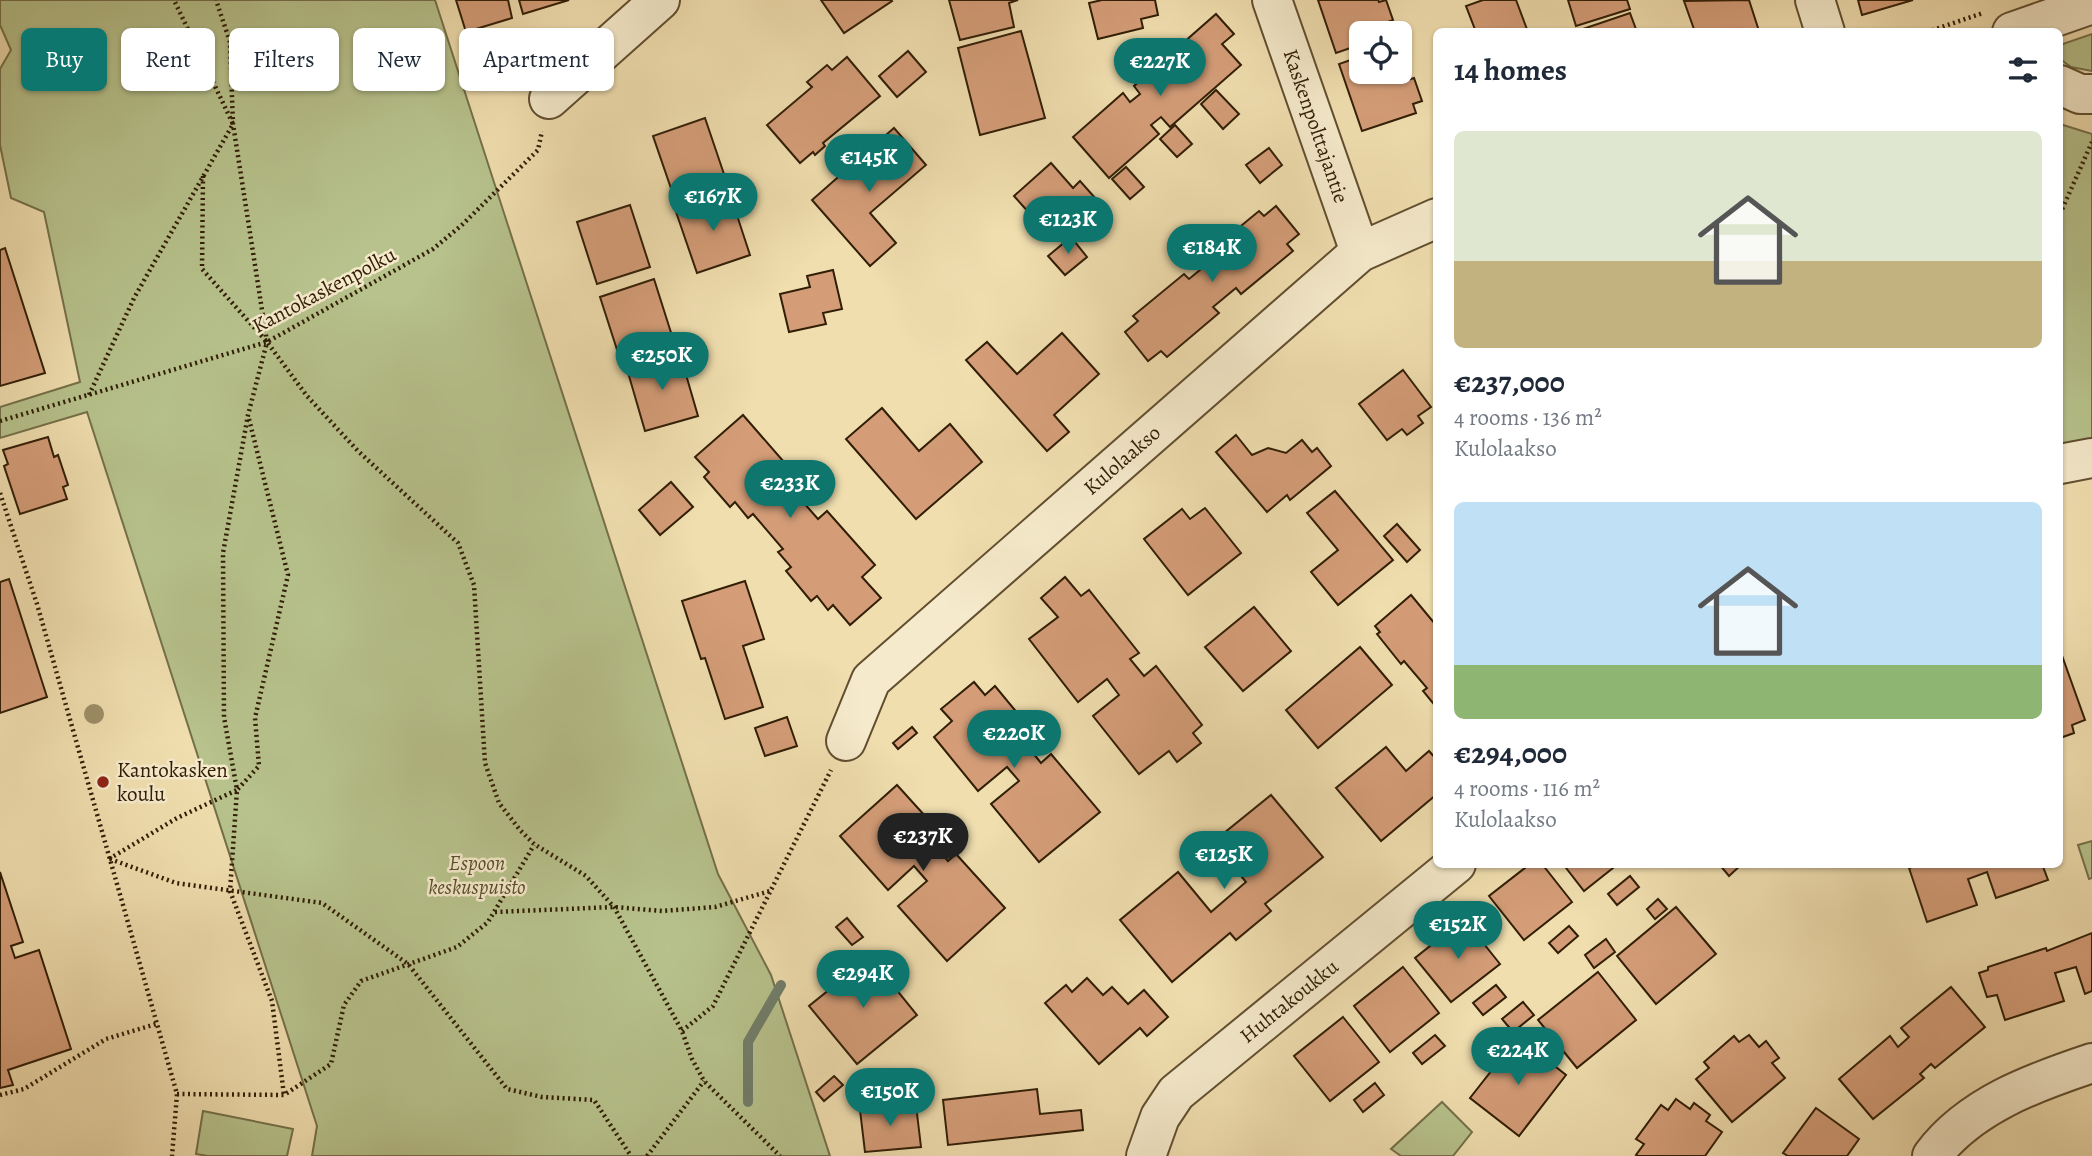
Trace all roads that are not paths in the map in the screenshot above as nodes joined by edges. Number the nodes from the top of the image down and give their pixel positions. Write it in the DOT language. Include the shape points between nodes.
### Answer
graph roads {
  1 [pos="660,0"];
  2 [pos="1272,0"];
  3 [pos="1815,0"];
  4 [pos="2092,4"];
  5 [pos="1999,22"];
  6 [pos="1824,28"];
  7 [pos="2063,86"];
  8 [pos="2092,94"];
  9 [pos="549,99"];
  10 [pos="1433,220"];
  11 [pos="1360,252"];
  12 [pos="2092,458"];
  13 [pos="2063,463"];
  14 [pos="846,741"];
  15 [pos="1451,868"];
  16 [pos="2092,1063"];
  17 [pos="1146,1156"];
  18 [pos="1932,1156"];
  1 -- 9 [label="street"];
  2 -- 11 [label="street, Kaskenpolttajantie"];
  3 -- 6 [label="street"];
  4 -- 5 [label="street"];
  7 -- 8 [label="street"];
  10 -- 11 [label="street, Kulolaakso"];
  11 -- 14 [label="street, Kulolaakso" via="871,680"];
  12 -- 13 [label="street"];
  15 -- 17 [label="street, Huhtakoukku" via="1176,1093 1160,1116"];
  16 -- 18 [label="street" via="1998,1101 1945,1139"];
}
